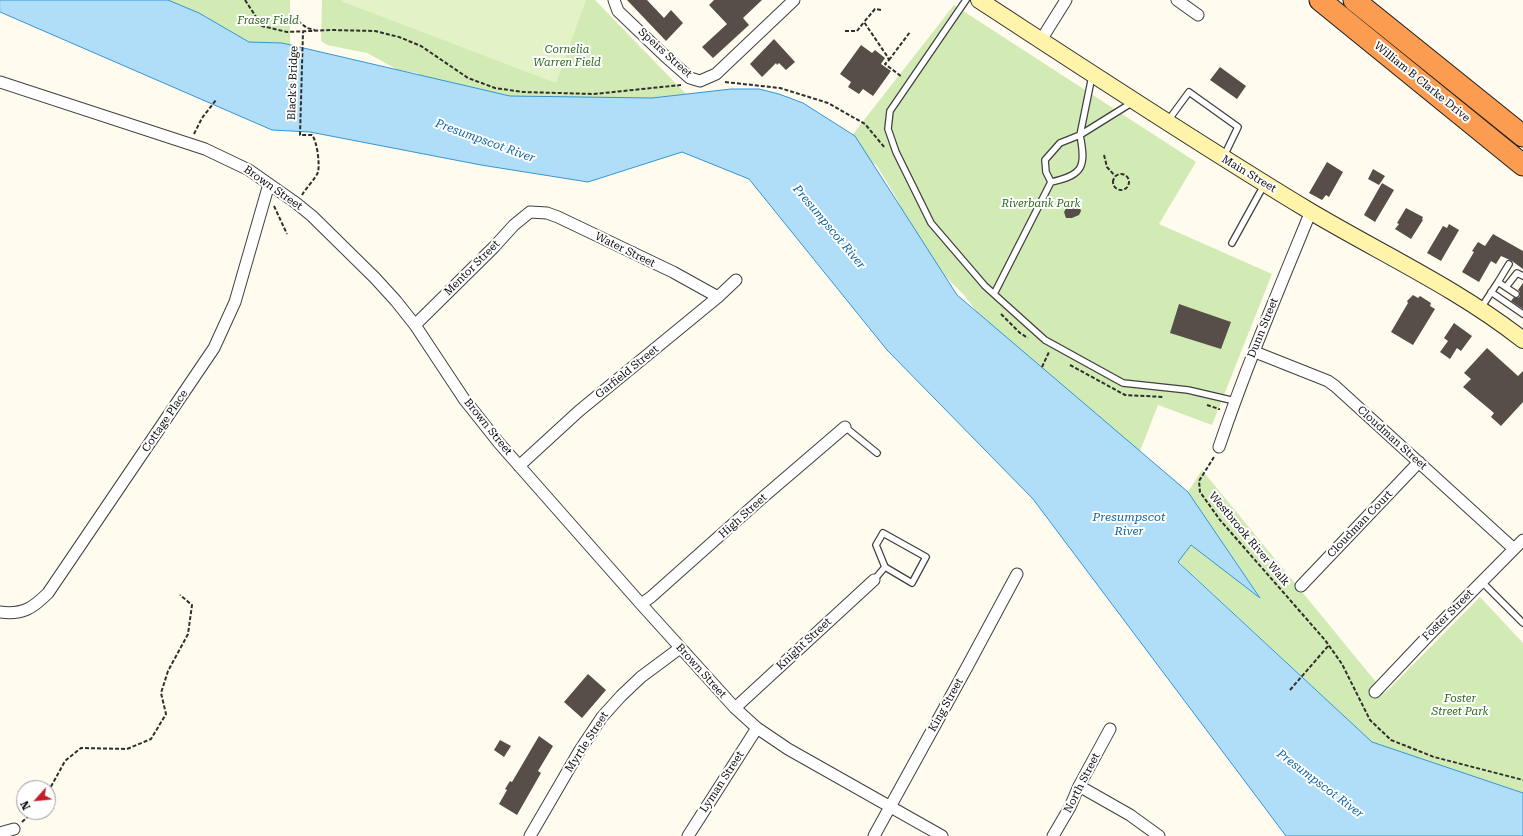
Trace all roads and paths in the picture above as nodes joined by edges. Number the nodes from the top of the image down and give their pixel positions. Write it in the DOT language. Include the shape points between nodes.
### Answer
graph roads {
  1 [pos="245,0"];
  2 [pos="614,0"];
  3 [pos="794,0"];
  4 [pos="966,0"];
  5 [pos="979,0"];
  6 [pos="1066,0"];
  7 [pos="1177,0"];
  8 [pos="1320,0"];
  9 [pos="1354,0"];
  10 [pos="881,10"];
  11 [pos="1198,15"];
  12 [pos="298,20"];
  13 [pos="864,22"];
  14 [pos="316,31"];
  15 [pos="845,31"];
  16 [pos="303,32"];
  17 [pos="910,32"];
  18 [pos="1041,40"];
  19 [pos="888,60"];
  20 [pos="1092,74"];
  21 [pos="700,81"];
  22 [pos="0,82"];
  23 [pos="909,83"];
  24 [pos="216,100"];
  25 [pos="1135,101"];
  26 [pos="1167,122"];
  27 [pos="1080,135"];
  28 [pos="1523,136"];
  29 [pos="189,144"];
  30 [pos="887,151"];
  31 [pos="1104,155"];
  32 [pos="1223,158"];
  33 [pos="1523,165"];
  34 [pos="1115,176"];
  35 [pos="1051,182"];
  36 [pos="1265,183"];
  37 [pos="269,184"];
  38 [pos="265,196"];
  39 [pos="296,203"];
  40 [pos="1311,211"];
  41 [pos="530,212"];
  42 [pos="287,234"];
  43 [pos="1232,243"];
  44 [pos="1509,264"];
  45 [pos="1523,276"];
  46 [pos="736,280"];
  47 [pos="1498,282"];
  48 [pos="1506,287"];
  49 [pos="1491,292"];
  50 [pos="994,294"];
  51 [pos="1516,294"];
  52 [pos="718,297"];
  53 [pos="1480,308"];
  54 [pos="1000,313"];
  55 [pos="1523,314"];
  56 [pos="415,325"];
  57 [pos="1032,340"];
  58 [pos="1523,340"];
  59 [pos="1043,348"];
  60 [pos="1255,352"];
  61 [pos="1048,354"];
  62 [pos="1055,356"];
  63 [pos="1067,363"];
  64 [pos="1042,367"];
  65 [pos="1164,397"];
  66 [pos="1235,401"];
  67 [pos="1207,404"];
  68 [pos="1219,416"];
  69 [pos="845,427"];
  70 [pos="1219,447"];
  71 [pos="877,453"];
  72 [pos="1419,462"];
  73 [pos="519,466"];
  74 [pos="1523,540"];
  75 [pos="1514,549"];
  76 [pos="886,567"];
  77 [pos="1017,574"];
  78 [pos="874,580"];
  79 [pos="1482,582"];
  80 [pos="1301,586"];
  81 [pos="180,595"];
  82 [pos="641,604"];
  83 [pos="0,612"];
  84 [pos="1523,623"];
  85 [pos="1329,646"];
  86 [pos="680,648"];
  87 [pos="1290,690"];
  88 [pos="1375,692"];
  89 [pos="735,708"];
  90 [pos="757,728"];
  91 [pos="1110,729"];
  92 [pos="55,780"];
  93 [pos="1523,780"];
  94 [pos="1079,786"];
  95 [pos="889,806"];
  96 [pos="14,829"];
  97 [pos="0,833"];
  98 [pos="530,836"];
  99 [pos="688,836"];
  100 [pos="874,836"];
  101 [pos="942,836"];
  102 [pos="1053,836"];
  103 [pos="1159,836"];
  1 -- 16 [label="path" via="262,26 287,32"];
  2 -- 21 [label="street, Speirs Street" via="618,11 665,56 690,78"];
  3 -- 21 [label="street, Speirs Street" via="716,74"];
  4 -- 23 [label="lane"];
  5 -- 18 [label="main road, Main Street"];
  6 -- 18 [label="street"];
  7 -- 11 [label="street"];
  8 -- 33 [label="highway, William B Clarke Drive"];
  9 -- 28 [label="highway, William B Clarke Drive"];
  10 -- 13 [label="path" via="875,9"];
  12 -- 14 [label="path" via="307,28"];
  13 -- 15 [label="path" via="857,31"];
  13 -- 19 [label="path"];
  14 -- 16 [label="path"];
  14 -- 21 [label="path" via="375,31 399,37 421,46 468,78 495,88 523,92 594,94 679,86"];
  16 -- 39 [label="path, Black's Bridge" via="300,135 312,135 314,138 318,172"];
  17 -- 19 [label="path"];
  18 -- 20 [label="main road, Main Street"];
  19 -- 23 [label="path" via="885,64"];
  20 -- 25 [label="main road, Main Street"];
  20 -- 27 [label="lane"];
  21 -- 30 [label="path" via="780,88 828,103 864,124"];
  22 -- 29 [label="street, Brown Street"];
  23 -- 50 [label="lane" via="890,110 888,129 896,152 931,223"];
  24 -- 29 [label="path" via="202,118"];
  25 -- 26 [label="main road, Main Street"];
  25 -- 27 [label="lane"];
  26 -- 32 [label="main road, Main Street"];
  26 -- 32 [label="lane" via="1189,92 1238,127"];
  27 -- 35 [label="lane" via="1084,156 1080,169 1067,178"];
  27 -- 35 [label="lane" via="1060,143 1045,160 1046,172"];
  29 -- 37 [label="street, Brown Street" via="248,170"];
  31 -- 34 [label="path" via="1107,167"];
  32 -- 36 [label="main road, Main Street"];
  34 -- 34 [label="path" via="1115,187 1118,190 1126,188 1129,182 1126,175"];
  35 -- 50 [label="lane"];
  36 -- 40 [label="main road, Main Street"];
  36 -- 43 [label="lane"];
  37 -- 38 [label="street, Cottage Place"];
  37 -- 39 [label="street, Brown Street"];
  38 -- 42 [label="path" via="273,205"];
  38 -- 83 [label="street, Cottage Place" via="235,302 214,348 48,593 24,612"];
  39 -- 56 [label="street, Brown Street" via="375,278"];
  40 -- 53 [label="main road, Main Street"];
  40 -- 60 [label="street, Dunn Street"];
  41 -- 52 [label="street, Water Street" via="547,213 558,217 673,272"];
  41 -- 56 [label="street, Mentor Street"];
  44 -- 47 [label="lane"];
  45 -- 48 [label="lane" via="1517,273"];
  46 -- 52 [label="street, Garfield Street"];
  47 -- 48 [label="lane"];
  47 -- 49 [label="lane"];
  48 -- 51 [label="lane"];
  49 -- 53 [label="lane"];
  49 -- 55 [label="lane"];
  50 -- 66 [label="lane" via="1045,340 1123,383 1188,390"];
  52 -- 73 [label="street, Garfield Street" via="579,411"];
  53 -- 58 [label="main road, Main Street"];
  54 -- 57 [label="path" via="1020,333"];
  56 -- 73 [label="street, Brown Street" via="464,398"];
  59 -- 62 [label="path"];
  60 -- 66 [label="street, Dunn Street"];
  60 -- 72 [label="street, Cloudman Street" via="1328,381"];
  61 -- 64 [label="path"];
  63 -- 65 [label="path" via="1125,396"];
  66 -- 70 [label="street, Dunn Street"];
  67 -- 68 [label="path" via="1219,408"];
  69 -- 71 [label="lane"];
  69 -- 82 [label="street, High Street"];
  70 -- 85 [label="path, Westbrook River Walk" via="1199,481 1200,492 1220,520"];
  72 -- 75 [label="street, Cloudman Street"];
  72 -- 80 [label="street, Cloudman Court"];
  73 -- 82 [label="street, Brown Street"];
  74 -- 75 [label="street, Foster Street"];
  75 -- 79 [label="street, Foster Street"];
  76 -- 76 [label="lane" via="912,583 926,557 883,533 876,545"];
  76 -- 78 [label="lane"];
  77 -- 95 [label="street, King Street"];
  78 -- 89 [label="street, Knight Street"];
  79 -- 84 [label="lane"];
  79 -- 88 [label="street, Foster Street"];
  81 -- 92 [label="path" via="192,606 188,634 168,671 161,693 166,714 151,739 127,749 81,748 65,761"];
  82 -- 86 [label="street, Brown Street"];
  85 -- 87 [label="path"];
  85 -- 93 [label="path, Westbrook River Walk" via="1342,664 1370,720 1392,740 1434,757"];
  86 -- 89 [label="street, Brown Street"];
  86 -- 98 [label="street, Myrtle Street" via="641,677 602,716"];
  89 -- 90 [label="street, Brown Street"];
  90 -- 95 [label="street, Brown Street" via="788,749"];
  90 -- 99 [label="street, Lyman Street"];
  91 -- 94 [label="street, North Street"];
  94 -- 102 [label="street, North Street"];
  94 -- 103 [label="street" via="1130,815"];
  95 -- 100 [label="street, King Street"];
  95 -- 101 [label="street, Brown Street"];
  96 -- 97 [label="street"];
}
